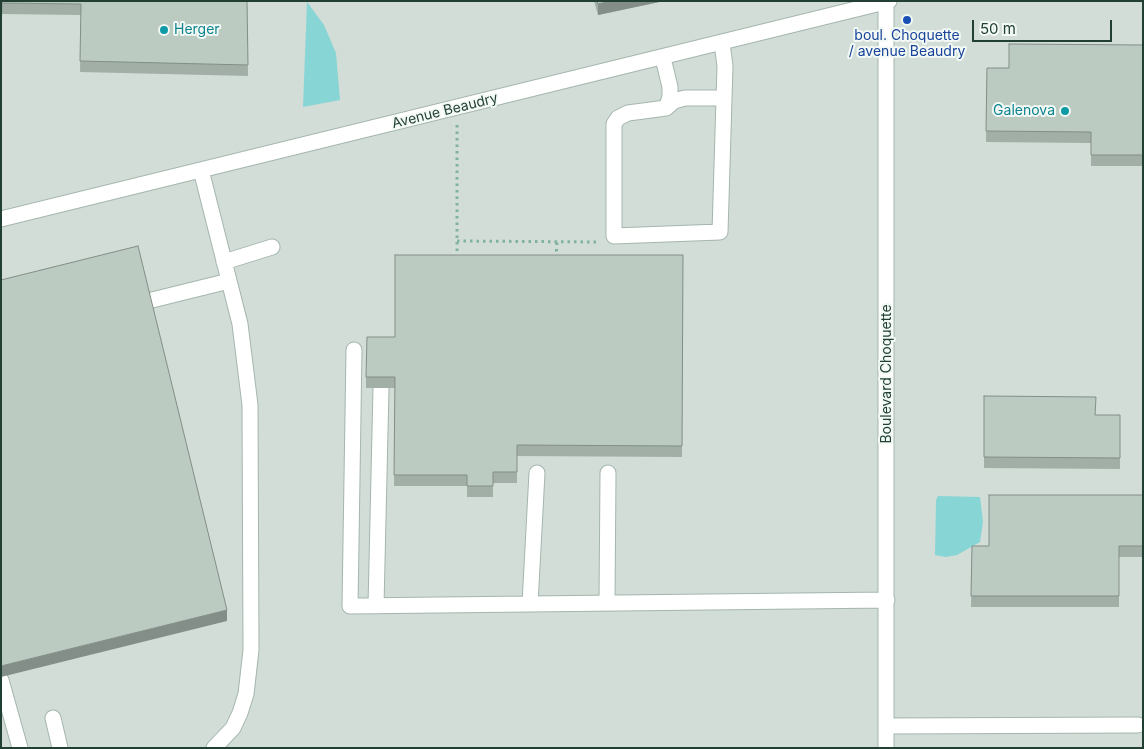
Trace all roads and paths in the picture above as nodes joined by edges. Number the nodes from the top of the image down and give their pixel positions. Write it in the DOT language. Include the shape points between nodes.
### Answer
graph roads {
  1 [pos="887,1"];
  2 [pos="722,43"];
  3 [pos="663,58"];
  4 [pos="724,98"];
  5 [pos="666,108"];
  6 [pos="457,125"];
  7 [pos="201,170"];
  8 [pos="1,219"];
  9 [pos="457,241"];
  10 [pos="557,242"];
  11 [pos="603,242"];
  12 [pos="272,247"];
  13 [pos="224,262"];
  14 [pos="457,266"];
  15 [pos="556,266"];
  16 [pos="229,281"];
  17 [pos="148,301"];
  18 [pos="354,350"];
  19 [pos="381,388"];
  20 [pos="537,473"];
  21 [pos="608,473"];
  22 [pos="887,600"];
  23 [pos="530,604"];
  24 [pos="607,604"];
  25 [pos="376,606"];
  26 [pos="1,680"];
  27 [pos="53,718"];
  28 [pos="1138,725"];
  29 [pos="886,726"];
  30 [pos="20,748"];
  31 [pos="60,748"];
  32 [pos="214,748"];
  33 [pos="886,748"];
  1 -- 2 [label="street, Avenue Beaudry"];
  1 -- 22 [label="street, Boulevard Choquette"];
  2 -- 3 [label="street, Avenue Beaudry"];
  2 -- 4 [label="street"];
  3 -- 5 [label="street" via="670,87"];
  3 -- 7 [label="street, Avenue Beaudry"];
  4 -- 5 [label="street" via="685,98"];
  4 -- 5 [label="street" via="720,232 614,236 614,124 628,113"];
  6 -- 9 [label="path"];
  7 -- 8 [label="street, Avenue Beaudry"];
  7 -- 13 [label="street"];
  9 -- 10 [label="path"];
  9 -- 14 [label="path"];
  10 -- 11 [label="path"];
  10 -- 15 [label="path"];
  12 -- 13 [label="street"];
  13 -- 16 [label="street"];
  16 -- 17 [label="street"];
  16 -- 32 [label="street" via="240,324 250,404 251,650 246,694 240,713 232,728"];
  18 -- 25 [label="street" via="350,606"];
  19 -- 25 [label="street"];
  20 -- 23 [label="street"];
  21 -- 24 [label="street"];
  22 -- 24 [label="street"];
  22 -- 29 [label="street, Boulevard Choquette"];
  23 -- 24 [label="street"];
  23 -- 25 [label="street"];
  26 -- 30 [label="street"];
  27 -- 31 [label="street"];
  28 -- 29 [label="street"];
  29 -- 33 [label="street, Boulevard Choquette"];
}
